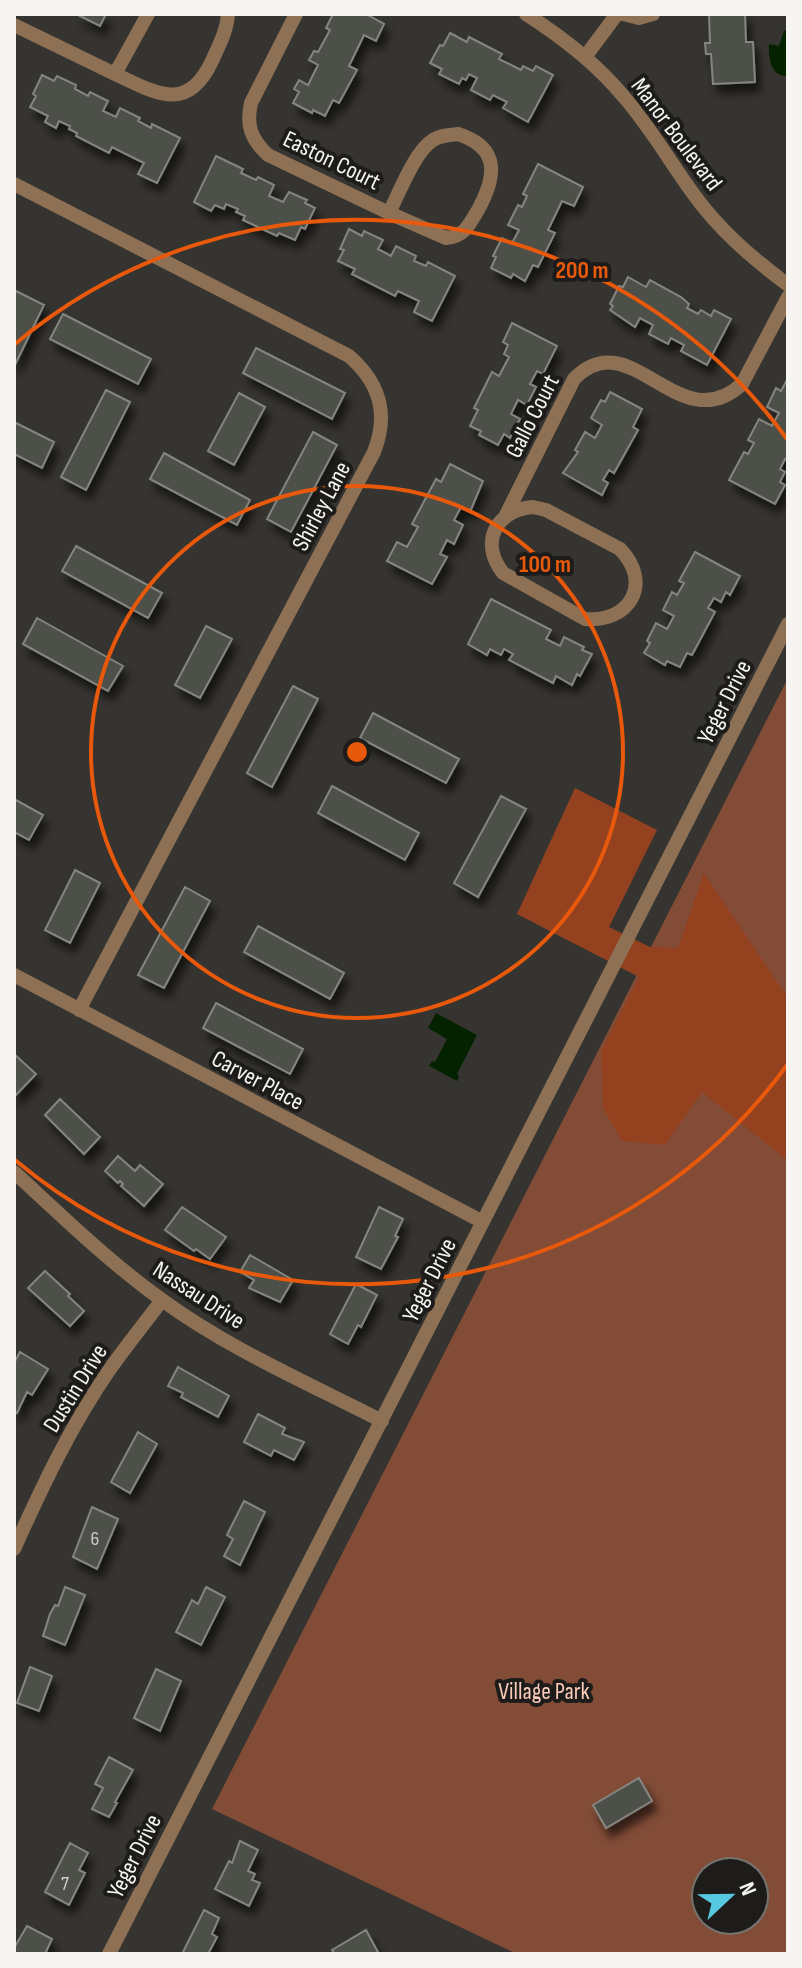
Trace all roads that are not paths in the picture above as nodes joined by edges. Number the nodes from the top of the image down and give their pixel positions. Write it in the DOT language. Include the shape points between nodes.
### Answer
graph roads {
  1 [pos="148,14"];
  2 [pos="228,14"];
  3 [pos="296,14"];
  4 [pos="526,14"];
  5 [pos="620,14"];
  6 [pos="653,14"];
  7 [pos="14,25"];
  8 [pos="585,57"];
  9 [pos="115,74"];
  10 [pos="14,184"];
  11 [pos="389,213"];
  12 [pos="788,285"];
  13 [pos="788,297"];
  14 [pos="506,515"];
  15 [pos="788,624"];
  16 [pos="14,975"];
  17 [pos="79,1010"];
  18 [pos="14,1172"];
  19 [pos="483,1222"];
  20 [pos="162,1300"];
  21 [pos="382,1421"];
  22 [pos="14,1549"];
  23 [pos="109,1954"];
  1 -- 9 [label="street"];
  2 -- 9 [label="street" via="227,28 205,75 187,92 160,95"];
  3 -- 11 [label="street, Easton Court" via="251,103 250,132 268,155"];
  4 -- 8 [label="street, Manor Boulevard"];
  5 -- 6 [label="street"];
  5 -- 8 [label="street"];
  7 -- 9 [label="street"];
  8 -- 12 [label="street, Manor Boulevard" via="650,128 723,230"];
  10 -- 17 [label="street, Shirley Lane" via="349,356 374,384 383,417 374,452"];
  11 -- 11 [label="street, Easton Court" via="432,141 458,134 488,155 489,191 457,237 438,236"];
  13 -- 14 [label="street, Gallo Court" via="742,384 717,400 687,398 622,363 596,363 583,370"];
  14 -- 14 [label="street, Gallo Court" via="493,536 492,550 503,573 585,619 614,617 625,609 636,585 635,571 620,549 546,510 520,508"];
  15 -- 19 [label="street, Yeger Drive"];
  16 -- 17 [label="street, Carver Place"];
  17 -- 19 [label="street, Carver Place"];
  18 -- 20 [label="street, Nassau Drive"];
  19 -- 21 [label="street, Yeger Drive"];
  20 -- 21 [label="street, Nassau Drive" via="224,1340"];
  20 -- 22 [label="street, Dustin Drive" via="74,1427"];
  21 -- 23 [label="street, Yeger Drive"];
}
